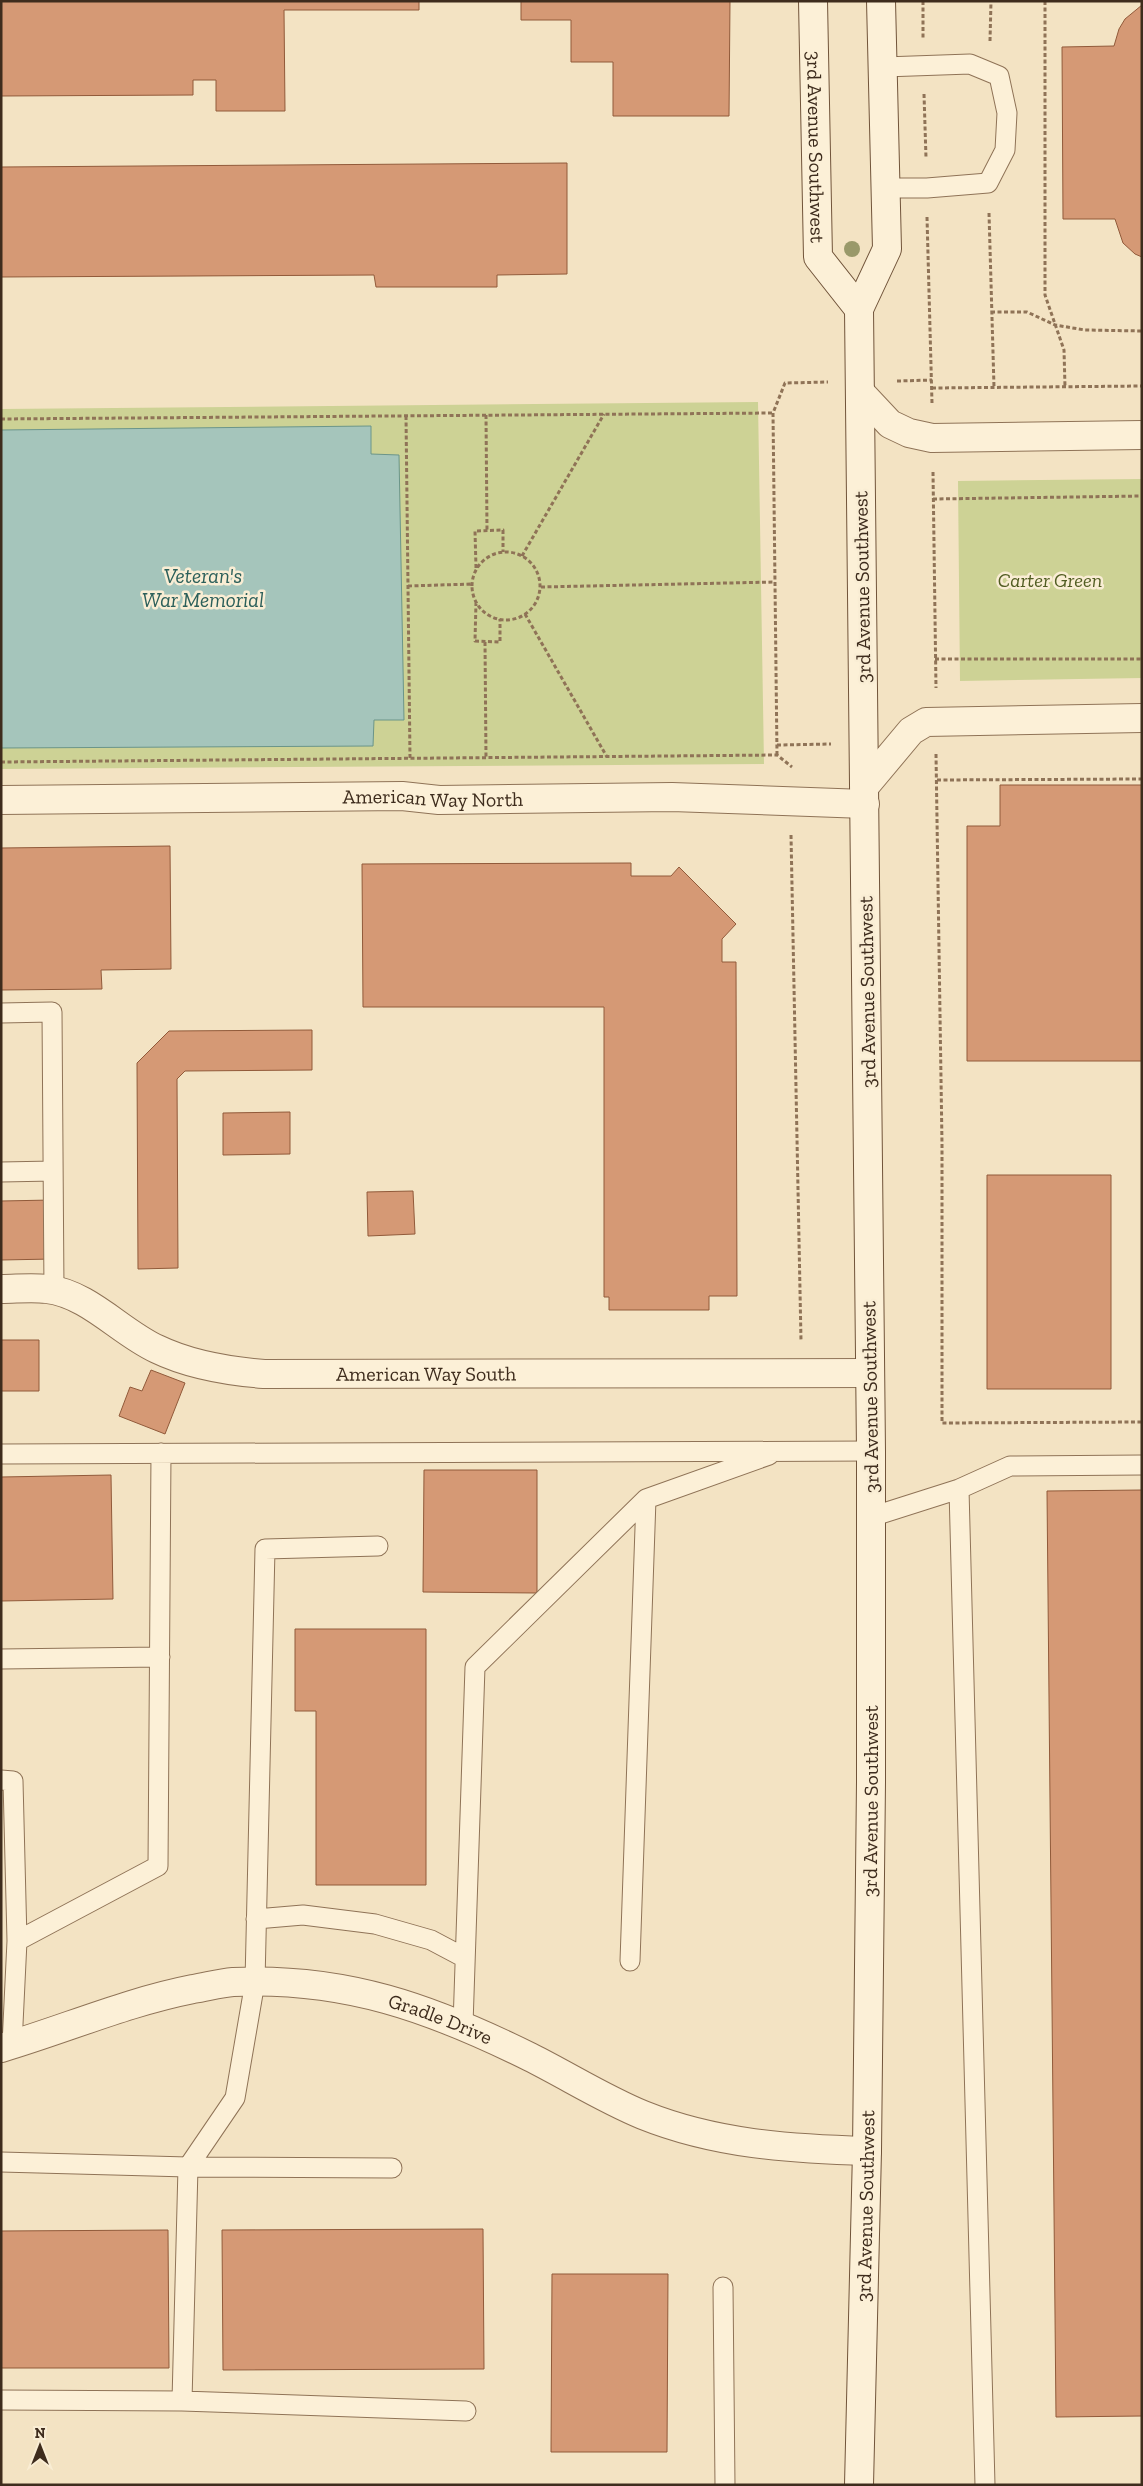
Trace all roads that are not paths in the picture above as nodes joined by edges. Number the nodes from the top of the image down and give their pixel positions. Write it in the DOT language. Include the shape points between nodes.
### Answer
graph roads {
  1 [pos="813,1"];
  2 [pos="881,1"];
  3 [pos="884,67"];
  4 [pos="887,188"];
  5 [pos="859,309"];
  6 [pos="860,392"];
  7 [pos="1142,435"];
  8 [pos="1142,718"];
  9 [pos="865,795"];
  10 [pos="1,800"];
  11 [pos="1,1013"];
  12 [pos="53,1171"];
  13 [pos="1,1172"];
  14 [pos="1,1289"];
  15 [pos="54,1291"];
  16 [pos="870,1373"];
  17 [pos="782,1451"];
  18 [pos="871,1451"];
  19 [pos="161,1453"];
  20 [pos="1,1454"];
  21 [pos="1142,1465"];
  22 [pos="959,1489"];
  23 [pos="646,1499"];
  24 [pos="871,1517"];
  25 [pos="378,1546"];
  26 [pos="160,1657"];
  27 [pos="1,1659"];
  28 [pos="1,1780"];
  29 [pos="256,1919"];
  30 [pos="16,1941"];
  31 [pos="465,1958"];
  32 [pos="630,1961"];
  33 [pos="255,1982"];
  34 [pos="463,2025"];
  35 [pos="6,2046"];
  36 [pos="867,2151"];
  37 [pos="1,2162"];
  38 [pos="188,2167"];
  39 [pos="392,2168"];
  40 [pos="722,2287"];
  41 [pos="1,2400"];
  42 [pos="182,2401"];
  43 [pos="466,2411"];
  44 [pos="725,2485"];
  45 [pos="859,2485"];
  46 [pos="985,2485"];
  1 -- 5 [label="street, 3rd Avenue Southwest" via="818,258"];
  2 -- 3 [label="street, 3rd Avenue Southwest"];
  3 -- 4 [label="street, 3rd Avenue Southwest"];
  3 -- 4 [label="lane" via="970,64 1000,76 1007,113 1005,150 988,183"];
  4 -- 5 [label="street, 3rd Avenue Southwest" via="887,249"];
  5 -- 6 [label="street, 3rd Avenue Southwest"];
  6 -- 7 [label="street" via="890,424 909,433 932,438"];
  6 -- 9 [label="street, 3rd Avenue Southwest"];
  8 -- 9 [label="street" via="926,722 911,731"];
  9 -- 10 [label="street, American Way North" via="794,802 672,797 439,800 402,796"];
  9 -- 16 [label="street, 3rd Avenue Southwest"];
  11 -- 12 [label="lane" via="52,1012"];
  12 -- 13 [label="lane"];
  12 -- 15 [label="lane"];
  14 -- 15 [label="street, American Way South"];
  15 -- 16 [label="street, American Way South" via="76,1298 155,1348 181,1359 231,1371 264,1374"];
  16 -- 18 [label="street, 3rd Avenue Southwest"];
  17 -- 18 [label="lane"];
  17 -- 19 [label="lane"];
  17 -- 23 [label="lane"];
  18 -- 24 [label="street, 3rd Avenue Southwest"];
  19 -- 20 [label="lane"];
  19 -- 26 [label="lane"];
  21 -- 22 [label="lane" via="1010,1466"];
  22 -- 24 [label="lane"];
  22 -- 46 [label="lane"];
  23 -- 31 [label="lane" via="475,1667"];
  23 -- 32 [label="lane"];
  24 -- 36 [label="street, 3rd Avenue Southwest"];
  25 -- 29 [label="lane" via="265,1549"];
  26 -- 27 [label="lane"];
  26 -- 30 [label="lane" via="158,1866"];
  28 -- 30 [label="lane" via="13,1781"];
  29 -- 31 [label="lane" via="303,1915 375,1924 431,1940"];
  29 -- 33 [label="lane"];
  30 -- 35 [label="lane"];
  31 -- 34 [label="lane"];
  33 -- 34 [label="street, Gradle Drive" via="299,1982 359,1991"];
  33 -- 35 [label="street, Gradle Drive" via="231,1982 168,1994"];
  33 -- 38 [label="lane" via="235,2098"];
  34 -- 36 [label="street, Gradle Drive" via="591,2091 644,2115 691,2131 794,2149"];
  36 -- 45 [label="street, 3rd Avenue Southwest"];
  37 -- 38 [label="lane"];
  38 -- 39 [label="lane"];
  38 -- 42 [label="lane"];
  40 -- 44 [label="lane"];
  41 -- 42 [label="lane"];
  42 -- 43 [label="lane"];
}
